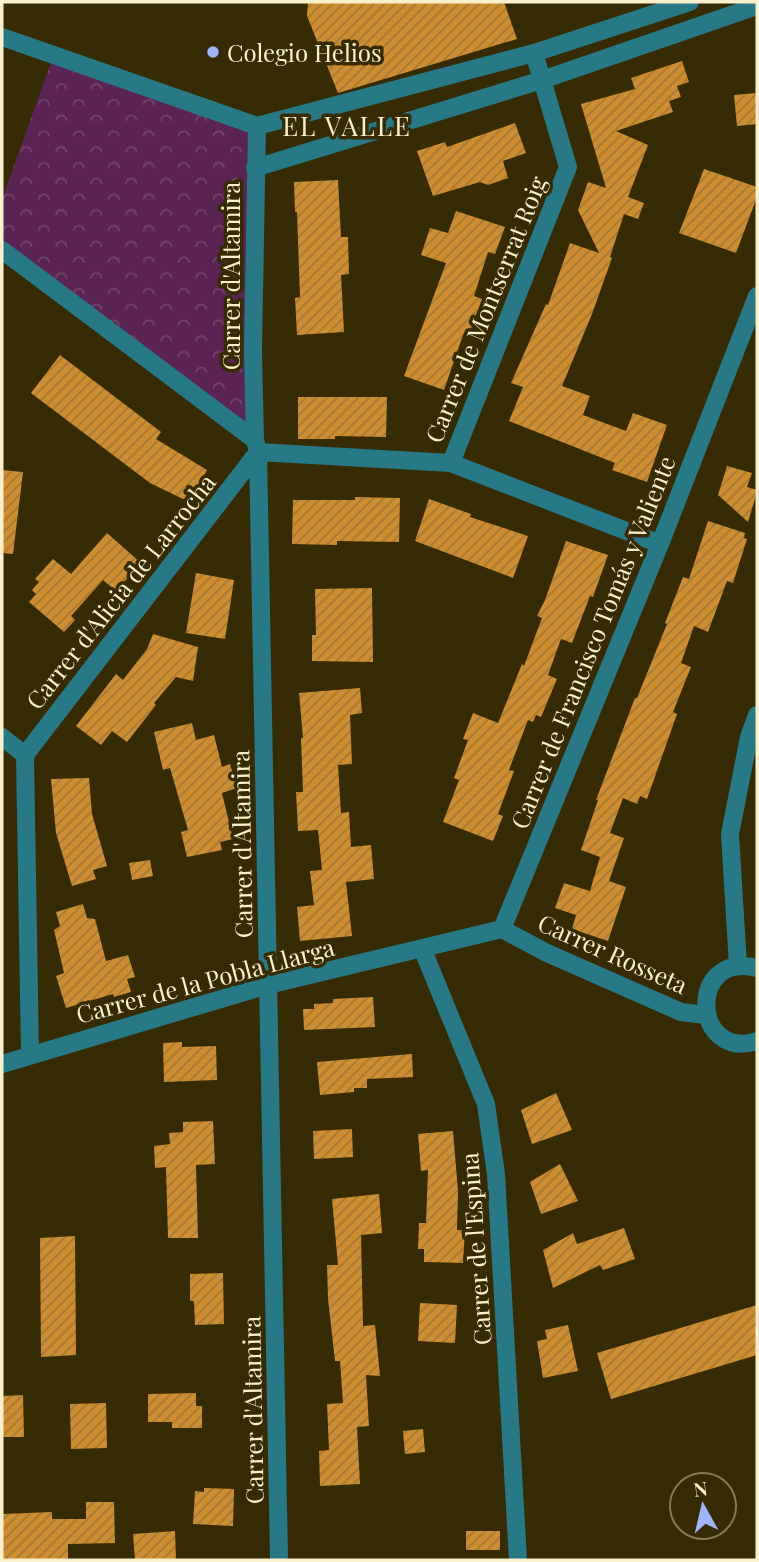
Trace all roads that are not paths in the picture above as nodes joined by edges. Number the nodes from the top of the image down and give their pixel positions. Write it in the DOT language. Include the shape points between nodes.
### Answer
graph roads {
  1 [pos="690,2"];
  2 [pos="757,6"];
  3 [pos="2,37"];
  4 [pos="534,52"];
  5 [pos="542,80"];
  6 [pos="257,126"];
  7 [pos="255,168"];
  8 [pos="2,250"];
  9 [pos="757,296"];
  10 [pos="257,446"];
  11 [pos="451,463"];
  12 [pos="660,544"];
  13 [pos="757,715"];
  14 [pos="2,737"];
  15 [pos="25,755"];
  16 [pos="502,929"];
  17 [pos="422,948"];
  18 [pos="738,966"];
  19 [pos="757,968"];
  20 [pos="268,985"];
  21 [pos="705,1015"];
  22 [pos="755,1046"];
  23 [pos="30,1055"];
  24 [pos="2,1064"];
  25 [pos="279,1560"];
  26 [pos="518,1560"];
  1 -- 4 [label="street"];
  2 -- 5 [label="street"];
  3 -- 6 [label="street"];
  4 -- 5 [label="street, Carrer de Montserrat Roig"];
  4 -- 6 [label="street"];
  5 -- 7 [label="street"];
  5 -- 11 [label="street, Carrer de Montserrat Roig" via="568,167"];
  6 -- 7 [label="street, Carrer d'Altamira"];
  7 -- 10 [label="street, Carrer d'Altamira"];
  8 -- 10 [label="street"];
  9 -- 12 [label="street, Carrer de Francisco Tomás y Valiente"];
  10 -- 11 [label="street"];
  10 -- 15 [label="street, Carrer d'Alicia de Larrocha"];
  10 -- 20 [label="street, Carrer d'Altamira"];
  11 -- 12 [label="street"];
  12 -- 16 [label="street, Carrer de Francisco Tomás y Valiente"];
  13 -- 18 [label="street" via="730,834"];
  14 -- 15 [label="street"];
  15 -- 23 [label="street"];
  16 -- 17 [label="street"];
  16 -- 21 [label="street, Carrer Rosseta" via="659,1003"];
  17 -- 20 [label="street, Carrer de la Pobla Llarga"];
  17 -- 26 [label="street, Carrer de l'Espina" via="486,1104 496,1174"];
  18 -- 19 [label="street"];
  18 -- 21 [label="street, Carrer Rosseta" via="710,986"];
  20 -- 23 [label="street, Carrer de la Pobla Llarga"];
  20 -- 25 [label="street, Carrer d'Altamira"];
  21 -- 22 [label="street, Carrer Rosseta" via="725,1039"];
  23 -- 24 [label="street, Carrer de la Pobla Llarga"];
}
